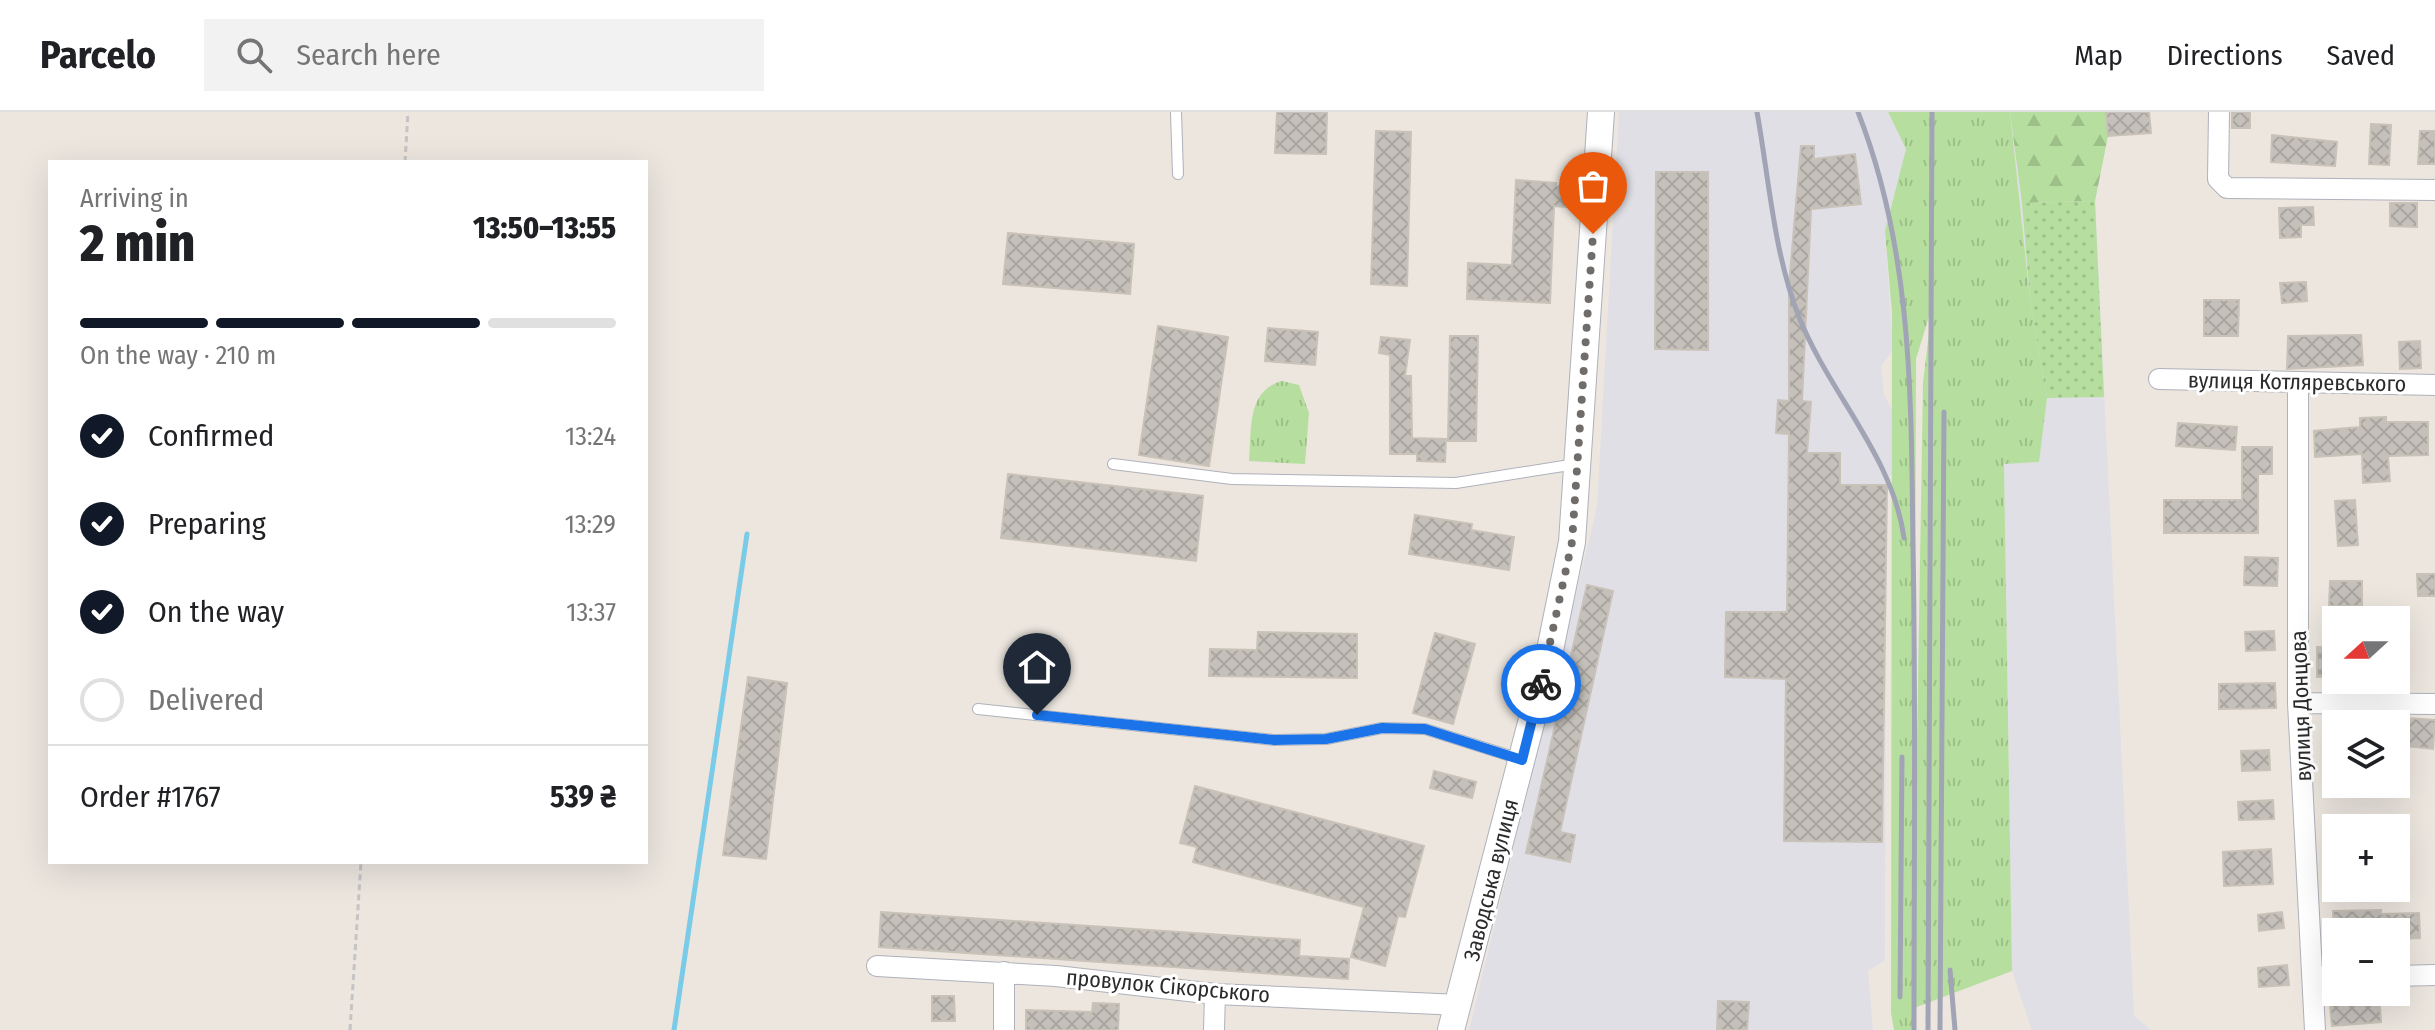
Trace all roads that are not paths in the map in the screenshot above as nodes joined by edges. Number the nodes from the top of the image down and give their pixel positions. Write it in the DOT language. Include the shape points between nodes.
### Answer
graph roads {
  1 [pos="1176,112"];
  2 [pos="1601,112"];
  3 [pos="2219,112"];
  4 [pos="1178,174"];
  5 [pos="2435,190"];
  6 [pos="2159,379"];
  7 [pos="2298,382"];
  8 [pos="2435,385"];
  9 [pos="1113,464"];
  10 [pos="1578,464"];
  11 [pos="2298,703"];
  12 [pos="2435,704"];
  13 [pos="978,709"];
  14 [pos="1522,760"];
  15 [pos="877,966"];
  16 [pos="1004,972"];
  17 [pos="2435,975"];
  18 [pos="2410,976"];
  19 [pos="2314,977"];
  20 [pos="2322,977"];
  21 [pos="1215,994"];
  22 [pos="1460,1005"];
  23 [pos="1004,1030"];
  24 [pos="1214,1030"];
  25 [pos="1451,1030"];
  26 [pos="2315,1030"];
  1 -- 4 [label="lane"];
  2 -- 10 [label="street, Заводська вулиця"];
  3 -- 5 [label="street" via="2218,179 2227,188"];
  6 -- 7 [label="street, вулиця Котляревського"];
  7 -- 8 [label="street, вулиця Котляревського"];
  7 -- 11 [label="street, вулиця Донцова"];
  9 -- 10 [label="lane" via="1232,479 1456,483"];
  10 -- 14 [label="street, Заводська вулиця" via="1572,542"];
  11 -- 12 [label="street"];
  11 -- 19 [label="street, вулиця Донцова"];
  13 -- 14 [label="lane" via="1274,740 1326,739 1382,728 1425,729"];
  14 -- 22 [label="street, Заводська вулиця"];
  15 -- 16 [label="street, провулок Сікорського"];
  16 -- 21 [label="street, провулок Сікорського"];
  16 -- 23 [label="street"];
  17 -- 18 [label="street"];
  19 -- 20 [label="street"];
  19 -- 26 [label="street, вулиця Донцова"];
  21 -- 22 [label="street, провулок Сікорського"];
  21 -- 24 [label="street"];
  22 -- 25 [label="street, Заводська вулиця"];
}
